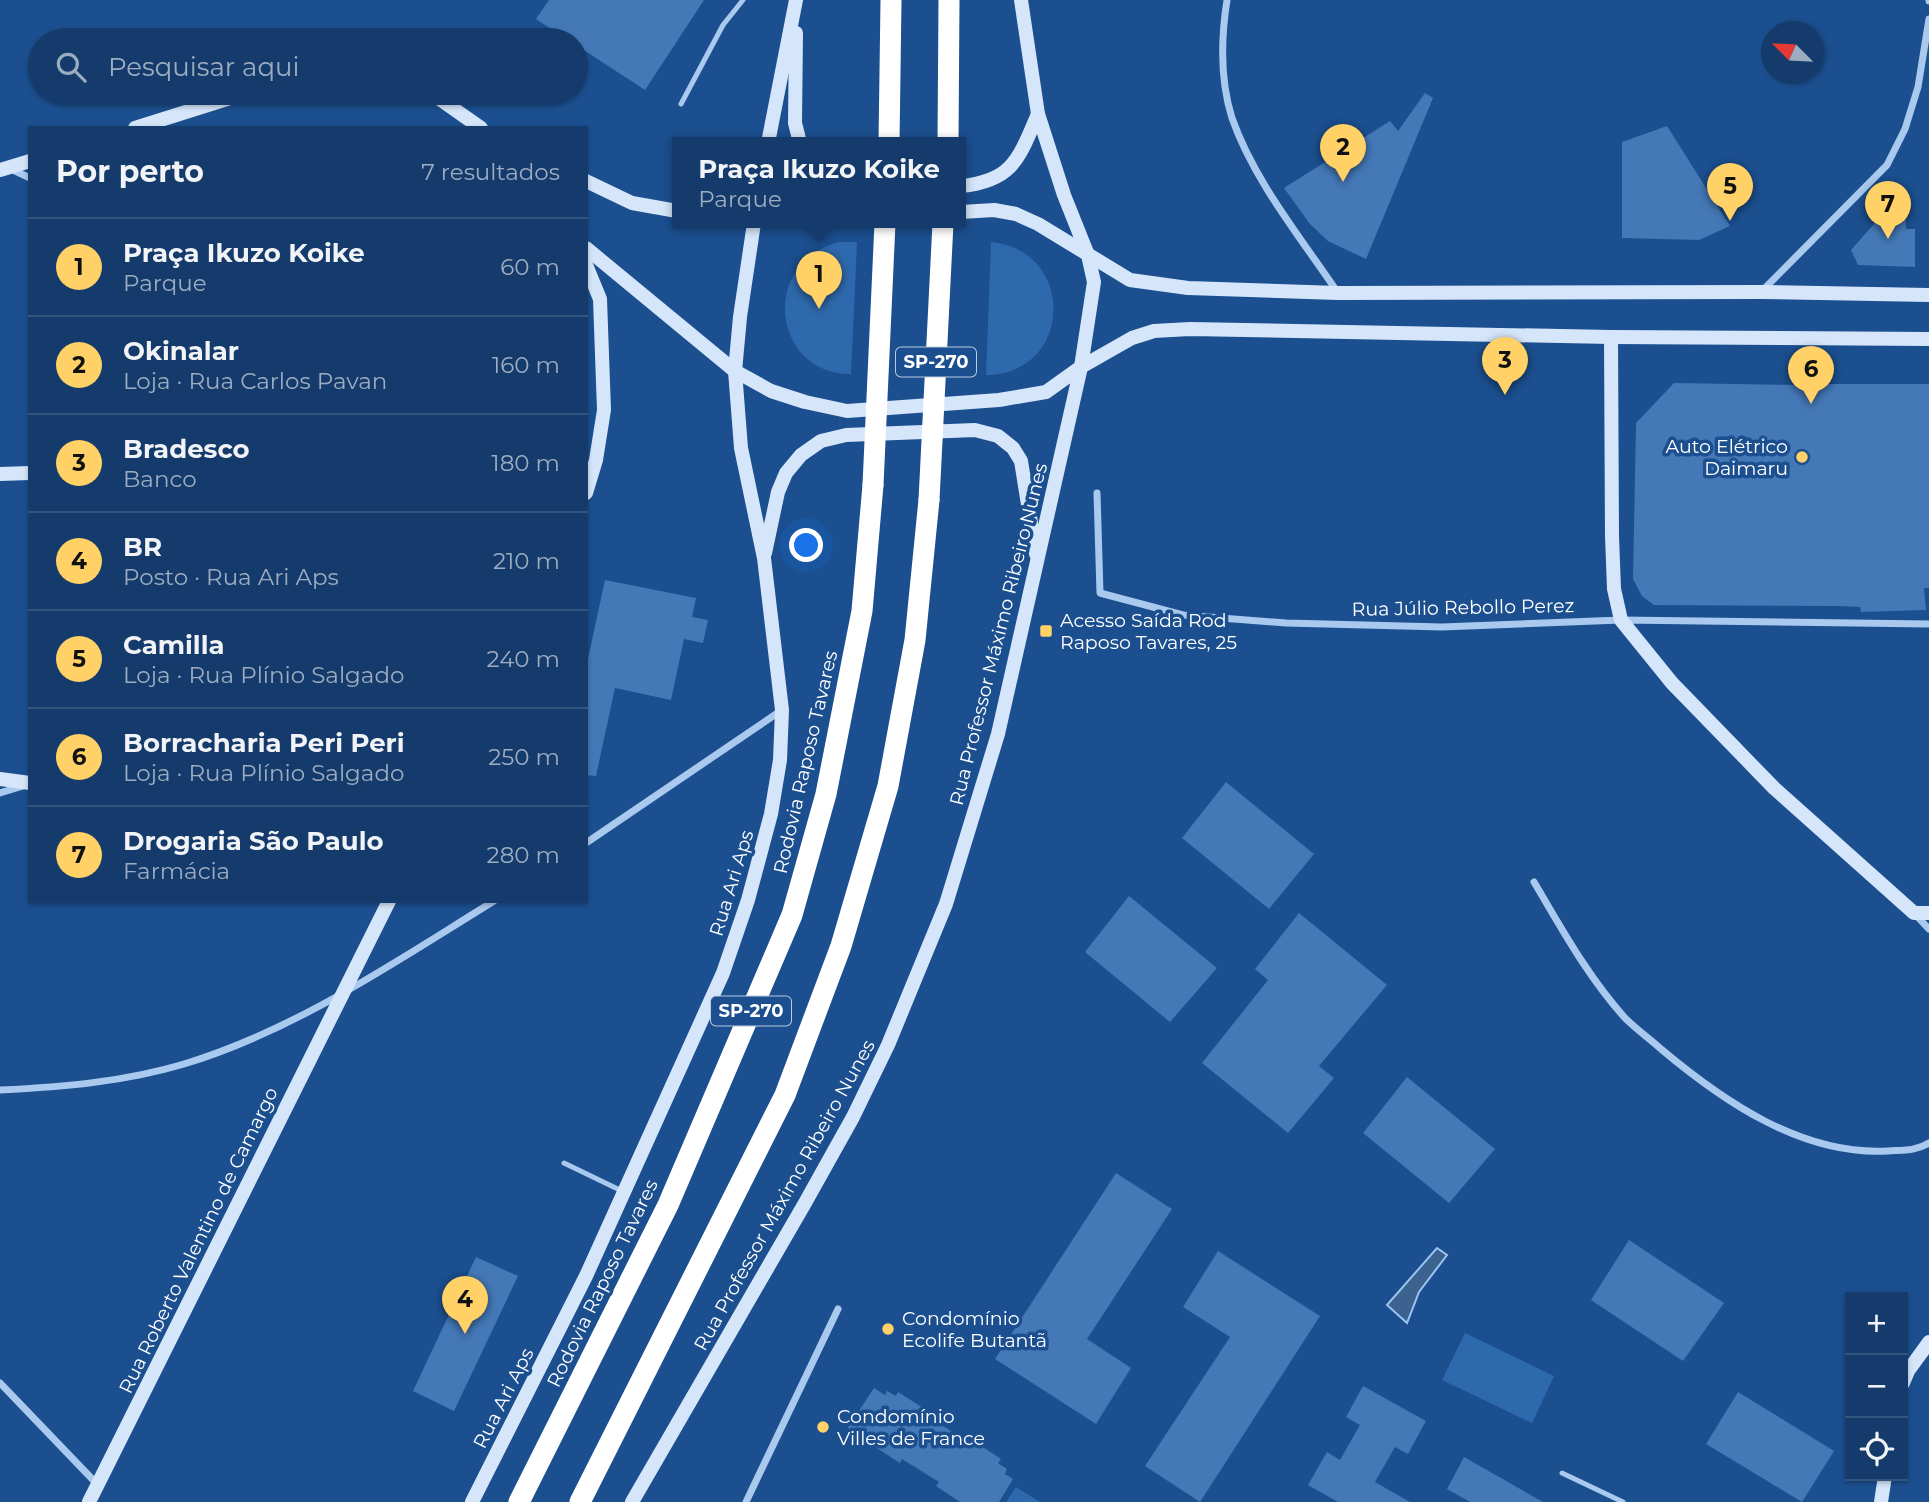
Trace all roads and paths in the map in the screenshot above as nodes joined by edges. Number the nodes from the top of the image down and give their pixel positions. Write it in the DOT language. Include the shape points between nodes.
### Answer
graph roads {
  1 [pos="743,0"];
  2 [pos="796,0"];
  3 [pos="891,0"];
  4 [pos="949,0"];
  5 [pos="1021,0"];
  6 [pos="1227,0"];
  7 [pos="1929,19"];
  8 [pos="681,104"];
  9 [pos="208,105"];
  10 [pos="448,105"];
  11 [pos="1038,114"];
  12 [pos="141,126"];
  13 [pos="478,126"];
  14 [pos="890,133"];
  15 [pos="769,137"];
  16 [pos="798,137"];
  17 [pos="948,137"];
  18 [pos="28,162"];
  19 [pos="4,169"];
  20 [pos="28,176"];
  21 [pos="588,182"];
  22 [pos="966,185"];
  23 [pos="672,210"];
  24 [pos="966,212"];
  25 [pos="753,228"];
  26 [pos="885,228"];
  27 [pos="943,228"];
  28 [pos="588,250"];
  29 [pos="1088,254"];
  30 [pos="588,270"];
  31 [pos="1761,292"];
  32 [pos="1338,293"];
  33 [pos="1929,295"];
  34 [pos="1611,337"];
  35 [pos="1929,339"];
  36 [pos="1081,367"];
  37 [pos="735,371"];
  38 [pos="28,473"];
  39 [pos="0,474"];
  40 [pos="588,486"];
  41 [pos="1097,493"];
  42 [pos="764,558"];
  43 [pos="1037,565"];
  44 [pos="1621,620"];
  45 [pos="1929,625"];
  46 [pos="782,709"];
  47 [pos="0,779"];
  48 [pos="28,784"];
  49 [pos="28,785"];
  50 [pos="0,793"];
  51 [pos="588,842"];
  52 [pos="1534,882"];
  53 [pos="388,903"];
  54 [pos="491,903"];
  55 [pos="1914,913"];
  56 [pos="1929,913"];
  57 [pos="1929,929"];
  58 [pos="341,995"];
  59 [pos="0,1090"];
  60 [pos="1929,1143"];
  61 [pos="564,1163"];
  62 [pos="625,1192"];
  63 [pos="838,1309"];
  64 [pos="1925,1347"];
  65 [pos="1908,1375"];
  66 [pos="0,1383"];
  67 [pos="1562,1473"];
  68 [pos="1884,1481"];
  69 [pos="97,1485"];
  70 [pos="89,1502"];
  71 [pos="472,1502"];
  72 [pos="519,1502"];
  73 [pos="580,1502"];
  74 [pos="632,1502"];
  75 [pos="746,1502"];
  76 [pos="1623,1502"];
  77 [pos="1881,1502"];
  1 -- 8 [label="lane" via="723,25"];
  2 -- 15 [label="main road"];
  2 -- 16 [label="main road"];
  3 -- 14 [label="highway"];
  4 -- 17 [label="highway"];
  5 -- 11 [label="main road, Rua Professor Máximo Ribeiro Nunes"];
  6 -- 32 [label="street" via="1222,33 1231,116 1268,188"];
  7 -- 31 [label="street" via="1919,87 1887,165"];
  9 -- 12 [label="main road"];
  10 -- 13 [label="main road"];
  11 -- 22 [label="main road" via="1008,169 993,181"];
  11 -- 29 [label="main road, Rua Professor Máximo Ribeiro Nunes"];
  18 -- 19 [label="main road"];
  19 -- 20 [label="street"];
  21 -- 23 [label="main road" via="632,203"];
  24 -- 29 [label="main road" via="1016,214"];
  25 -- 37 [label="main road, Rua Ari Aps"];
  26 -- 72 [label="highway, Rodovia Raposo Tavares / SP-270, bridge" via="863,611 826,794 792,915 668,1205"];
  27 -- 73 [label="highway, SP-270, bridge" via="929,500 915,640 888,786 841,946 785,1096"];
  28 -- 37 [label="main road"];
  29 -- 32 [label="main road" via="1130,280 1167,286"];
  29 -- 36 [label="main road, Rua Professor Máximo Ribeiro Nunes" via="1094,282"];
  30 -- 40 [label="main road" via="600,299 604,410"];
  31 -- 32 [label="main road"];
  31 -- 33 [label="main road"];
  34 -- 35 [label="main road"];
  34 -- 36 [label="main road" via="1154,331"];
  34 -- 44 [label="main road" via="1612,536 1614,589"];
  36 -- 37 [label="main road" via="1046,393 847,411 771,391"];
  36 -- 43 [label="main road, Rua Professor Máximo Ribeiro Nunes"];
  37 -- 42 [label="main road, Rua Ari Aps" via="741,448"];
  38 -- 39 [label="main road"];
  41 -- 44 [label="street, Rua Júlio Rebollo Perez" via="1100,593 1183,615 1442,627"];
  42 -- 43 [label="main road" via="786,473 821,441 846,435 975,430 998,436 1021,461"];
  42 -- 46 [label="main road, Rua Ari Aps"];
  43 -- 74 [label="main road, Rua Professor Máximo Ribeiro Nunes" via="973,820 946,904 888,1045 805,1203"];
  44 -- 45 [label="street, Rua Júlio Rebollo Perez"];
  44 -- 55 [label="main road" via="1672,683 1765,778"];
  46 -- 51 [label="street"];
  46 -- 62 [label="main road, Rua Ari Aps" via="771,814 748,900 723,973"];
  47 -- 48 [label="main road"];
  49 -- 50 [label="street"];
  52 -- 60 [label="street" via="1594,982 1627,1020 1743,1109 1822,1144 1873,1152 1919,1149"];
  53 -- 58 [label="main road, Rua Roberto Valentino de Camargo"];
  54 -- 58 [label="street"];
  55 -- 56 [label="main road"];
  55 -- 57 [label="street"];
  58 -- 59 [label="street" via="184,1064 85,1085"];
  58 -- 69 [label="main road, Rua Roberto Valentino de Camargo"];
  61 -- 62 [label="lane"];
  62 -- 71 [label="main road, Rua Ari Aps"];
  63 -- 75 [label="street"];
  64 -- 65 [label="main road"];
  66 -- 69 [label="street"];
  67 -- 76 [label="lane"];
  68 -- 77 [label="main road"];
  69 -- 70 [label="main road, Rua Roberto Valentino de Camargo"];
}
